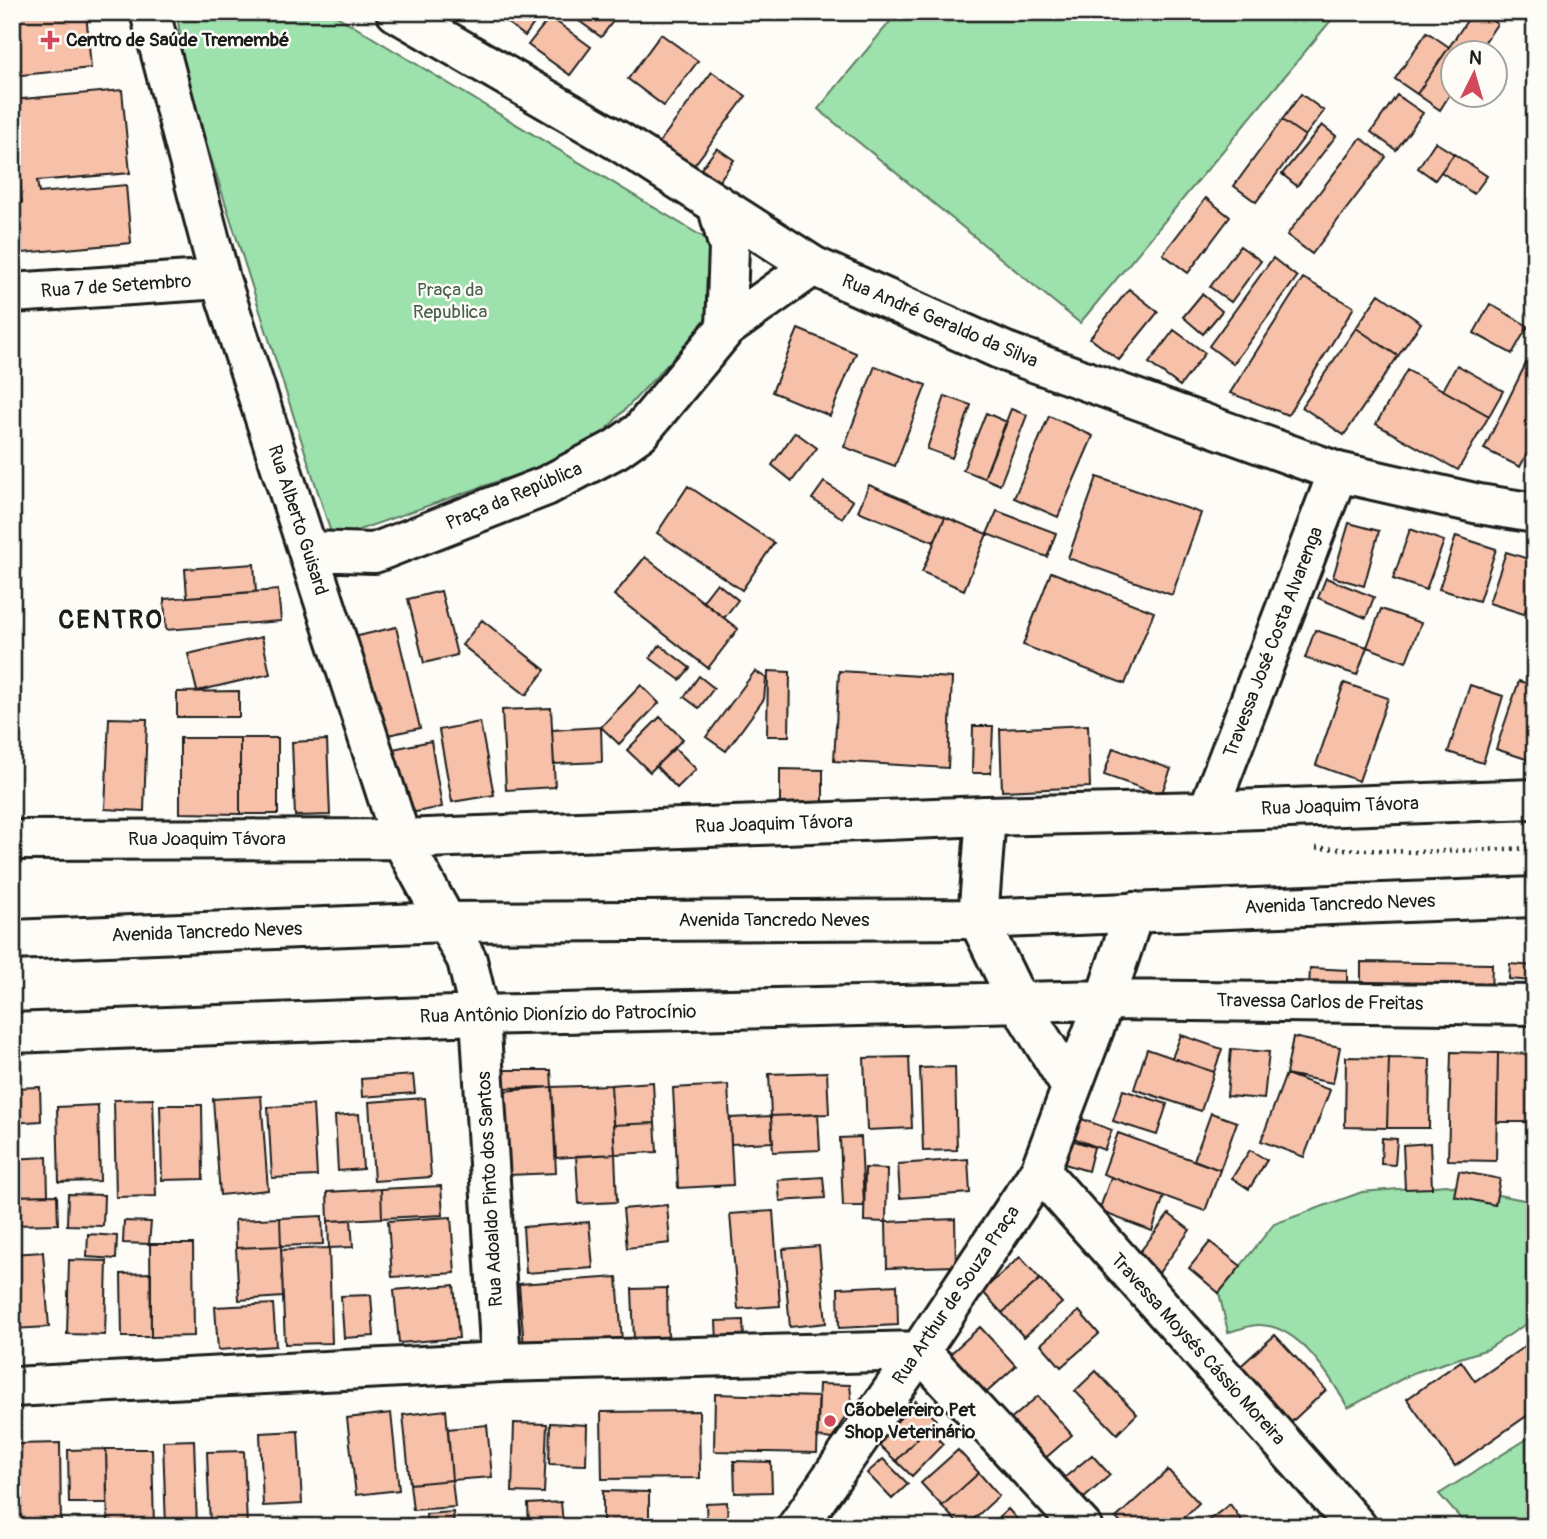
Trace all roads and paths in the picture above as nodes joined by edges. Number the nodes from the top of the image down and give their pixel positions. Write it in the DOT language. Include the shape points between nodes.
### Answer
graph roads {
  1 [pos="150,12"];
  2 [pos="396,12"];
  3 [pos="717,204"];
  4 [pos="813,266"];
  5 [pos="220,279"];
  6 [pos="12,293"];
  7 [pos="726,328"];
  8 [pos="1338,472"];
  9 [pos="1535,513"];
  10 [pos="308,551"];
  11 [pos="374,553"];
  12 [pos="323,600"];
  13 [pos="1535,799"];
  14 [pos="1208,811"];
  15 [pos="986,816"];
  16 [pos="401,839"];
  17 [pos="12,840"];
  18 [pos="1535,897"];
  19 [pos="1134,912"];
  20 [pos="978,919"];
  21 [pos="445,922"];
  22 [pos="12,940"];
  23 [pos="1105,1000"];
  24 [pos="1019,1003"];
  25 [pos="1535,1005"];
  26 [pos="480,1015"];
  27 [pos="12,1033"];
  28 [pos="1071,1087"];
  29 [pos="1040,1171"];
  30 [pos="920,1351"];
  31 [pos="501,1362"];
  32 [pos="12,1387"];
  33 [pos="797,1527"];
  34 [pos="1082,1527"];
  35 [pos="1357,1527"];
  1 -- 5 [label="street, Rua Alberto Guisard"];
  2 -- 3 [label="street, Rua André Geraldo da Silva"];
  3 -- 4 [label="street, Rua André Geraldo da Silva"];
  3 -- 7 [label="street" via="729,248"];
  4 -- 7 [label="street, Praça da República"];
  4 -- 8 [label="street, Rua André Geraldo da Silva" via="1006,352"];
  5 -- 6 [label="street, Rua 7 de Setembro"];
  5 -- 10 [label="street, Rua Alberto Guisard"];
  7 -- 11 [label="street, Praça da República" via="640,432 617,449 546,486"];
  8 -- 9 [label="street, Rua André Geraldo da Silva"];
  8 -- 14 [label="street, Travessa José Costa Alvarenga"];
  10 -- 11 [label="street, Praça da República"];
  10 -- 12 [label="street, Rua Alberto Guisard"];
  11 -- 12 [label="street, Praça da República"];
  12 -- 16 [label="street, Rua Alberto Guisard"];
  13 -- 14 [label="street, Rua Joaquim Távora"];
  14 -- 15 [label="street, Rua Joaquim Távora"];
  15 -- 16 [label="street, Rua Joaquim Távora"];
  15 -- 20 [label="street"];
  16 -- 17 [label="street, Rua Joaquim Távora"];
  16 -- 21 [label="street, Rua Alberto Guisard"];
  18 -- 19 [label="street, Avenida Tancredo Neves"];
  19 -- 20 [label="street, Avenida Tancredo Neves"];
  19 -- 23 [label="street, Rua Arthur de Souza Praça"];
  20 -- 21 [label="street, Avenida Tancredo Neves"];
  20 -- 24 [label="street"];
  21 -- 22 [label="street, Avenida Tancredo Neves"];
  21 -- 26 [label="street, Rua Alberto Guisard" via="467,960"];
  23 -- 24 [label="street, Rua Antônio Dionízio do Patrocínio"];
  23 -- 25 [label="street, Travessa Carlos de Freitas"];
  23 -- 28 [label="street, Rua Arthur de Souza Praça"];
  24 -- 26 [label="street, Rua Antônio Dionízio do Patrocínio"];
  24 -- 28 [label="street"];
  26 -- 27 [label="street, Rua Antônio Dionízio do Patrocínio"];
  26 -- 31 [label="street, Rua Adoaldo Pinto dos Santos"];
  28 -- 29 [label="street, Rua Arthur de Souza Praça"];
  29 -- 30 [label="street, Rua Arthur de Souza Praça"];
  29 -- 35 [label="street, Travessa Moysés Cássio Moreira"];
  30 -- 31 [label="street"];
  30 -- 33 [label="street, Rua Arthur de Souza Praça"];
  30 -- 34 [label="street"];
  31 -- 32 [label="street"];
}
